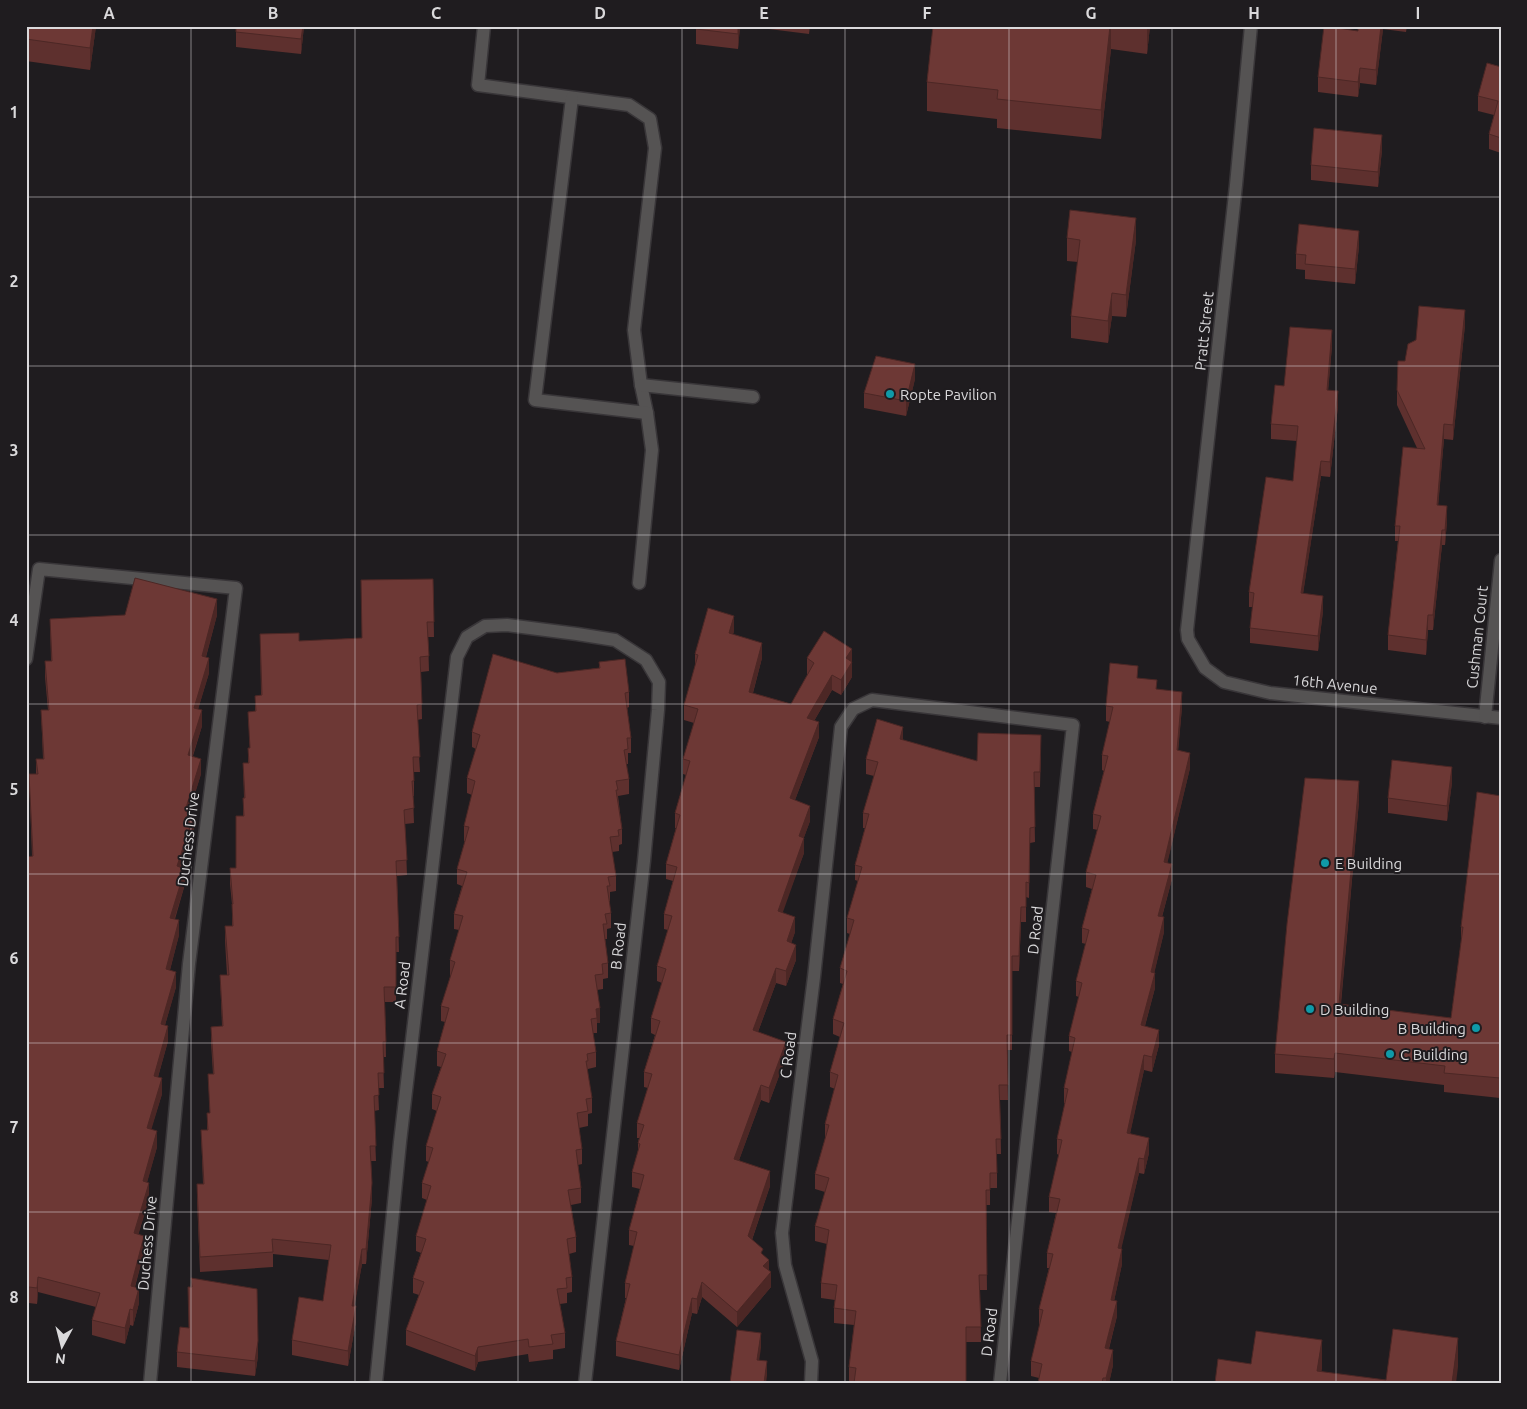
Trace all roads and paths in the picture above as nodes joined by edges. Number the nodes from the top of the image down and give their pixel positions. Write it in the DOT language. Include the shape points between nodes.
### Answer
graph roads {
  1 [pos="484,26"];
  2 [pos="1251,26"];
  3 [pos="572,98"];
  4 [pos="641,385"];
  5 [pos="753,397"];
  6 [pos="647,413"];
  7 [pos="1501,560"];
  8 [pos="639,583"];
  9 [pos="507,625"];
  10 [pos="1188,639"];
  11 [pos="26,660"];
  12 [pos="1485,717"];
  13 [pos="1501,718"];
  14 [pos="841,727"];
  15 [pos="150,1383"];
  16 [pos="376,1383"];
  17 [pos="585,1383"];
  18 [pos="811,1383"];
  19 [pos="1000,1383"];
  1 -- 3 [label="street" via="478,86"];
  2 -- 10 [label="street, Pratt Street"];
  3 -- 4 [label="street" via="629,105 650,118 655,148 634,330"];
  3 -- 6 [label="street" via="535,400"];
  4 -- 5 [label="street"];
  4 -- 6 [label="street"];
  6 -- 8 [label="street" via="652,450"];
  7 -- 12 [label="street, Cushman Court"];
  9 -- 16 [label="street, A Road" via="485,626 467,637 457,657 400,1142"];
  9 -- 17 [label="street, B Road" via="615,640 646,660 659,682 644,861"];
  10 -- 12 [label="street, 16th Avenue" via="1205,668 1224,682 1270,693"];
  11 -- 15 [label="street, Duchess Drive" via="39,569 236,588 189,964"];
  12 -- 13 [label="street, 16th Avenue"];
  14 -- 18 [label="street, C Road" via="782,1233 785,1265 812,1361"];
  14 -- 19 [label="street, D Road" via="853,709 872,700 1073,725"];
}
